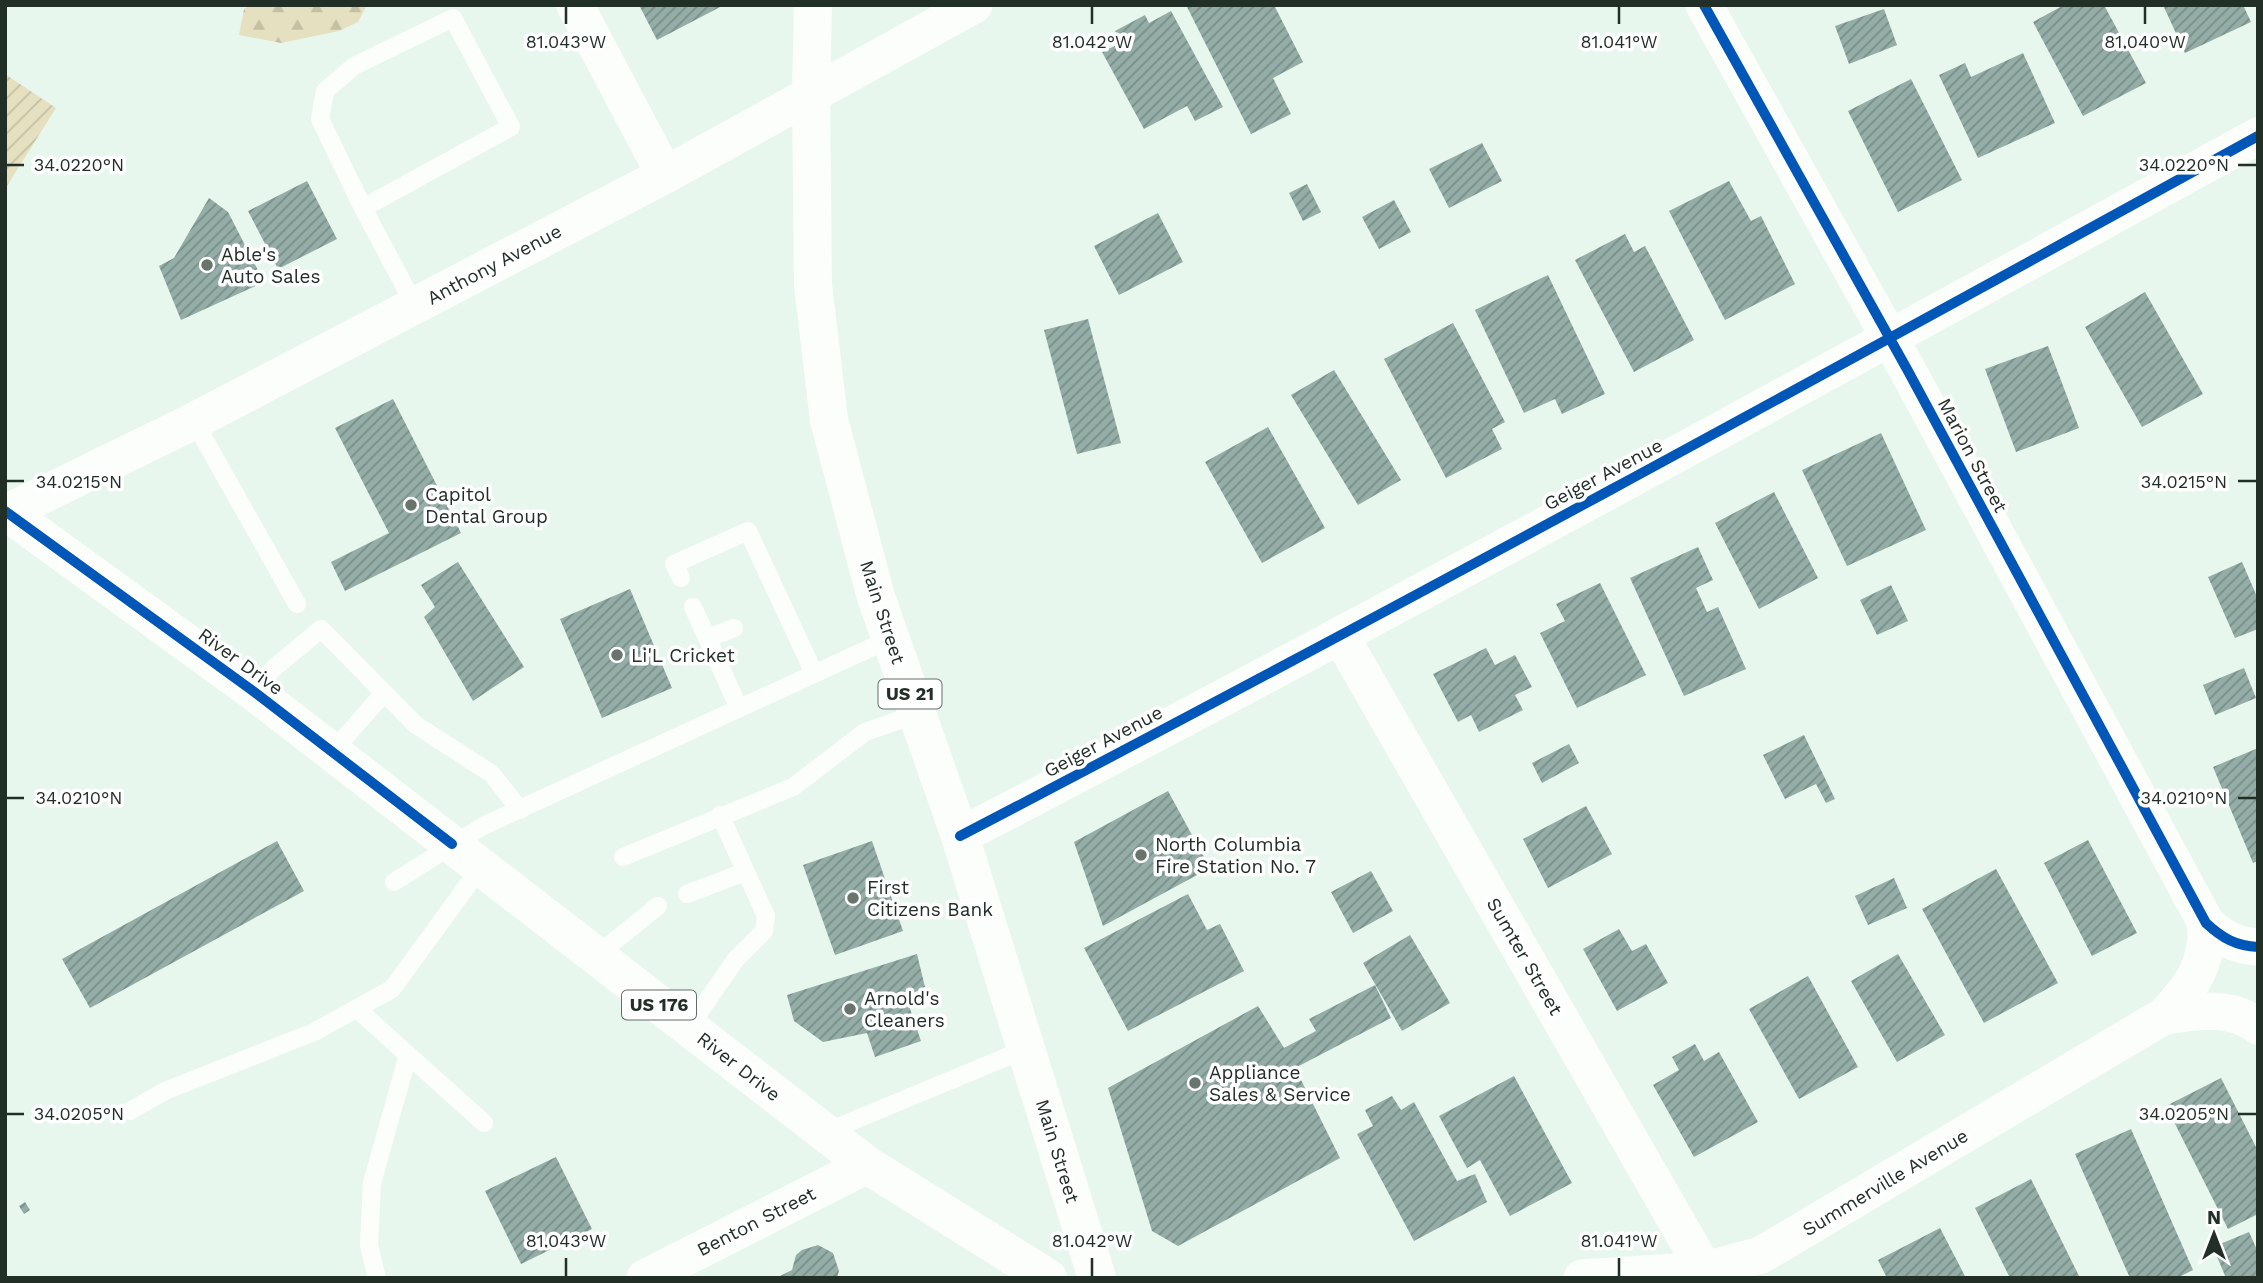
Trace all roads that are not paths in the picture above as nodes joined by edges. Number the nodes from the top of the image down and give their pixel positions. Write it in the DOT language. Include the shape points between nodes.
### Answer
graph roads {
  1 [pos="575,5"];
  2 [pos="813,5"];
  3 [pos="974,5"];
  4 [pos="1704,5"];
  5 [pos="811,93"];
  6 [pos="2258,136"];
  7 [pos="665,175"];
  8 [pos="363,208"];
  9 [pos="415,306"];
  10 [pos="1889,339"];
  11 [pos="194,421"];
  12 [pos="6,512"];
  13 [pos="681,578"];
  14 [pos="297,604"];
  15 [pos="694,607"];
  16 [pos="734,628"];
  17 [pos="1340,635"];
  18 [pos="708,638"];
  19 [pos="890,639"];
  20 [pos="814,673"];
  21 [pos="253,691"];
  22 [pos="384,693"];
  23 [pos="739,708"];
  24 [pos="917,714"];
  25 [pos="332,752"];
  26 [pos="520,810"];
  27 [pos="720,815"];
  28 [pos="960,835"];
  29 [pos="467,856"];
  30 [pos="623,857"];
  31 [pos="744,872"];
  32 [pos="394,882"];
  33 [pos="687,894"];
  34 [pos="658,906"];
  35 [pos="2206,923"];
  36 [pos="2258,947"];
  37 [pos="596,956"];
  38 [pos="356,1009"];
  39 [pos="2164,1016"];
  40 [pos="2258,1026"];
  41 [pos="689,1027"];
  42 [pos="1026,1049"];
  43 [pos="408,1055"];
  44 [pos="130,1111"];
  45 [pos="484,1123"];
  46 [pos="825,1132"];
  47 [pos="867,1165"];
  48 [pos="1707,1274"];
  49 [pos="377,1278"];
  50 [pos="645,1278"];
  51 [pos="1048,1278"];
  52 [pos="1097,1278"];
  53 [pos="1582,1278"];
  1 -- 7 [label="street"];
  2 -- 5 [label="main road, Main Street / US 21"];
  3 -- 5 [label="street, Anthony Avenue"];
  4 -- 10 [label="street, Marion Street"];
  5 -- 7 [label="street, Anthony Avenue"];
  5 -- 19 [label="main road, Main Street / US 21" via="813,285 829,420"];
  6 -- 10 [label="street, Geiger Avenue"];
  7 -- 9 [label="street, Anthony Avenue"];
  8 -- 8 [label="lane" via="320,119 326,91 354,66 453,18 511,127"];
  8 -- 9 [label="lane"];
  9 -- 11 [label="street, Anthony Avenue"];
  10 -- 17 [label="street, Geiger Avenue"];
  10 -- 35 [label="street, Marion Street"];
  11 -- 12 [label="street, Anthony Avenue"];
  11 -- 14 [label="lane"];
  12 -- 21 [label="main road, River Drive / US 176"];
  13 -- 20 [label="lane" via="674,564 748,531 756,562"];
  15 -- 18 [label="lane"];
  16 -- 18 [label="lane"];
  17 -- 28 [label="street, Geiger Avenue"];
  17 -- 48 [label="street, Sumter Street"];
  18 -- 23 [label="lane"];
  19 -- 20 [label="lane"];
  19 -- 24 [label="main road, Main Street / US 21"];
  20 -- 23 [label="lane"];
  21 -- 22 [label="lane" via="321,629"];
  21 -- 25 [label="main road, River Drive / US 176"];
  22 -- 25 [label="lane"];
  22 -- 26 [label="lane" via="415,725 492,774"];
  23 -- 26 [label="lane"];
  24 -- 27 [label="lane" via="865,732 793,787"];
  24 -- 28 [label="main road, Main Street / US 21"];
  25 -- 29 [label="main road, River Drive / US 176"];
  26 -- 29 [label="lane" via="483,826"];
  27 -- 30 [label="lane"];
  27 -- 31 [label="lane"];
  28 -- 42 [label="main road, Main Street / US 21"];
  29 -- 32 [label="lane"];
  29 -- 37 [label="main road, River Drive / US 176"];
  29 -- 38 [label="lane" via="392,989"];
  31 -- 33 [label="lane"];
  31 -- 41 [label="lane" via="766,916 764,931 736,959"];
  34 -- 37 [label="lane"];
  35 -- 36 [label="street" via="2234,943"];
  35 -- 39 [label="street" via="2207,942 2196,977"];
  37 -- 41 [label="main road, River Drive / US 176"];
  38 -- 43 [label="lane"];
  38 -- 44 [label="lane" via="314,1032 165,1091"];
  39 -- 40 [label="street" via="2230,1011"];
  39 -- 48 [label="street, Summerville Avenue" via="1761,1255"];
  41 -- 46 [label="main road, River Drive / US 176"];
  42 -- 46 [label="lane"];
  42 -- 52 [label="main road, Main Street / US 21"];
  43 -- 45 [label="lane"];
  43 -- 49 [label="lane" via="372,1183 369,1245"];
  46 -- 47 [label="main road, River Drive / US 176"];
  47 -- 50 [label="street, Benton Street"];
  47 -- 51 [label="main road, River Drive / US 176"];
  48 -- 53 [label="street, Summerville Avenue"];
}
